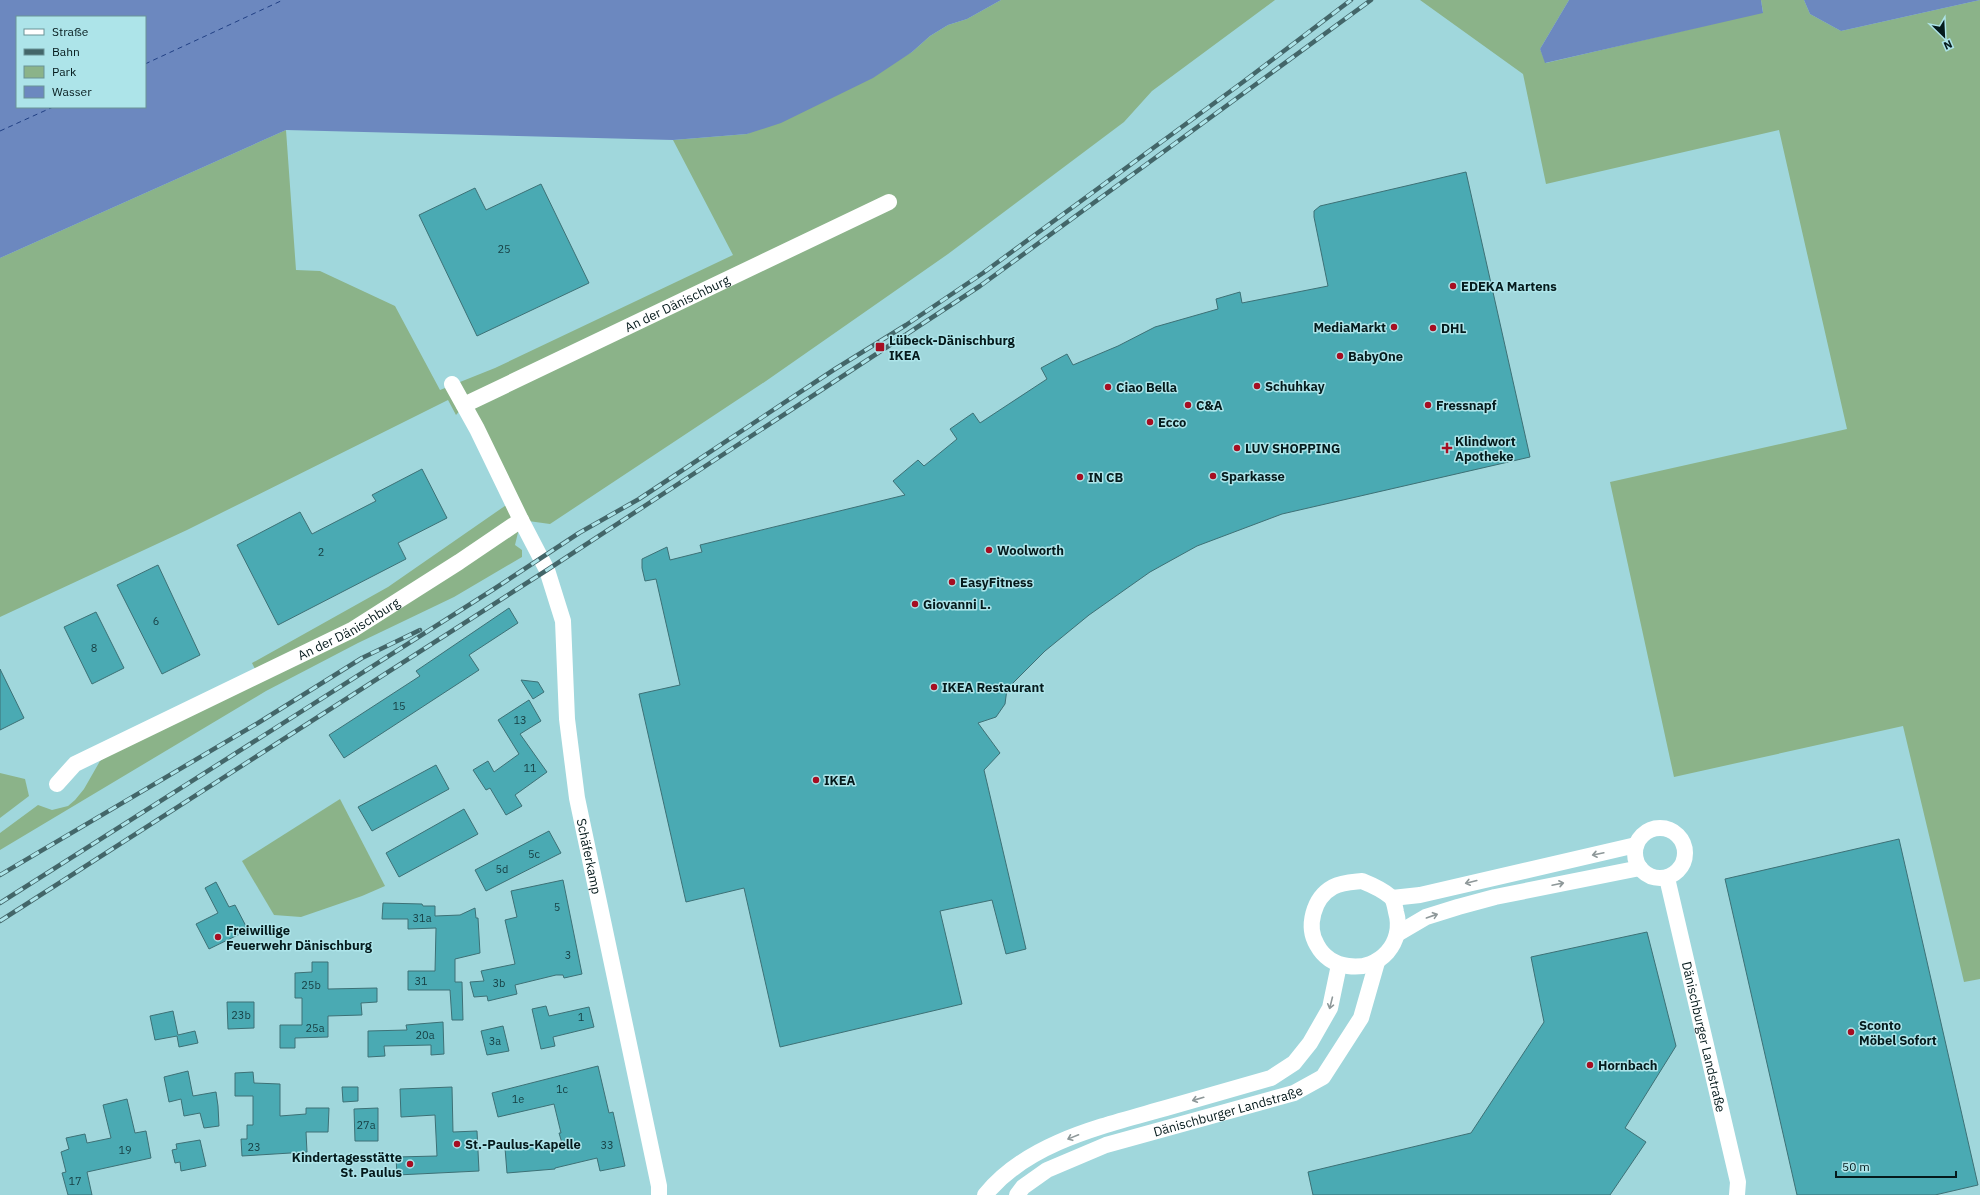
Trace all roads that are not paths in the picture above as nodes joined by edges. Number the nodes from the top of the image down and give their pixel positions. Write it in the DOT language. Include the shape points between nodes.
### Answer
graph roads {
  1 [pos="889,202"];
  2 [pos="452,384"];
  3 [pos="464,405"];
  4 [pos="521,520"];
  5 [pos="57,784"];
  6 [pos="1636,846"];
  7 [pos="1640,868"];
  8 [pos="1667,878"];
  9 [pos="1392,898"];
  10 [pos="1397,934"];
  11 [pos="1377,962"];
  12 [pos="1339,965"];
  13 [pos="659,1195"];
  14 [pos="985,1195"];
  15 [pos="1017,1195"];
  16 [pos="1737,1195"];
  1 -- 3 [label="street, An der Dänischburg"];
  2 -- 3 [label="street"];
  3 -- 4 [label="street"];
  4 -- 5 [label="street, An der Dänischburg" via="352,630 90,755 75,764"];
  4 -- 13 [label="street, Schäferkamp" via="547,570 563,621 570,758"];
  6 -- 7 [label="street" via="1635,859"];
  6 -- 8 [label="street" via="1645,832 1657,827 1673,831 1680,836 1685,847 1684,861 1677,873"];
  6 -- 9 [label="street, one-way" via="1420,895"];
  7 -- 8 [label="street" via="1648,875"];
  10 -- 7 [label="street, one-way" via="1426,917 1458,907 1495,897"];
  8 -- 16 [label="street, Dänischburger Landstraße" via="1738,1182"];
  9 -- 10 [label="street" via="1398,918"];
  9 -- 12 [label="street" via="1375,886 1362,882 1347,882 1332,887 1323,895 1315,908 1312,932 1322,952"];
  10 -- 11 [label="street" via="1393,946"];
  11 -- 12 [label="street" via="1358,968"];
  11 -- 15 [label="street, Dänischburger Landstraße" via="1361,1018 1323,1077 1294,1094 1106,1145 1047,1170 1023,1187"];
  12 -- 14 [label="street, Dänischburger Landstraße, one-way" via="1330,1008 1310,1043 1294,1063 1271,1078 1099,1127 1026,1160 1008,1171"];
}
